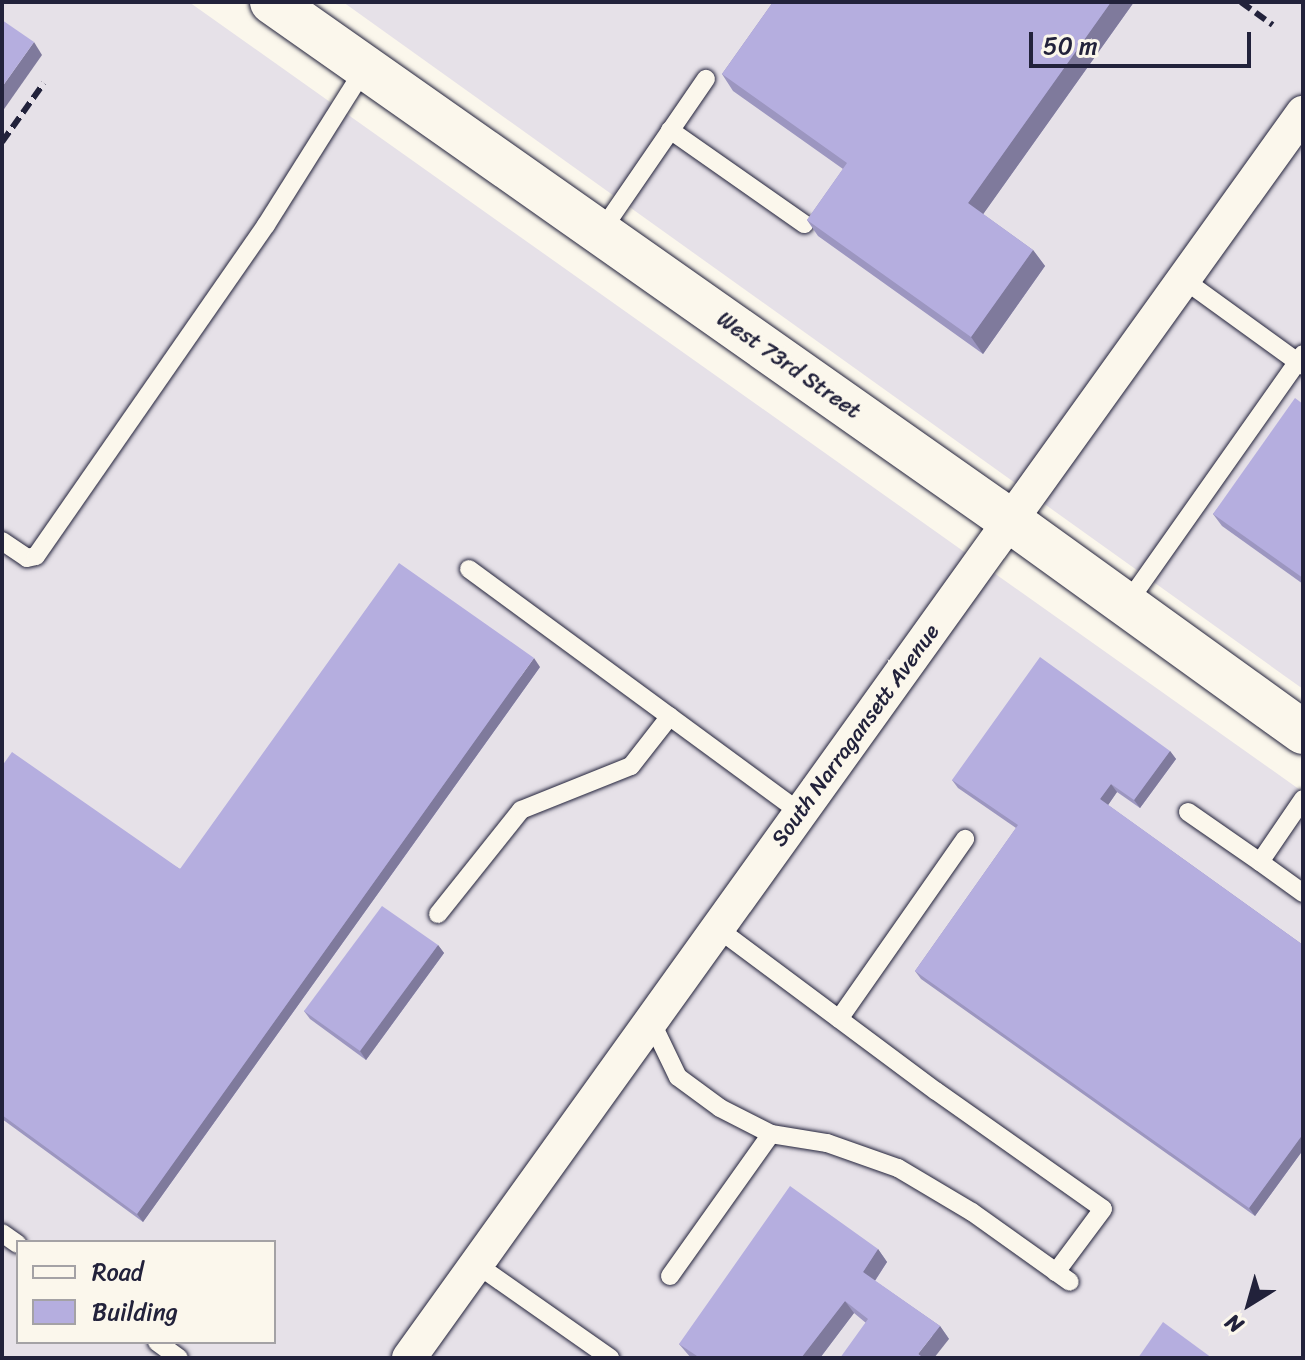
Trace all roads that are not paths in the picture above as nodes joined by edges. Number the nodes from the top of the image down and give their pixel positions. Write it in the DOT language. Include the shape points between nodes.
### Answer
graph roads {
  1 [pos="285,6"];
  2 [pos="365,68"];
  3 [pos="706,79"];
  4 [pos="1303,113"];
  5 [pos="670,130"];
  6 [pos="804,224"];
  7 [pos="600,233"];
  8 [pos="1183,279"];
  9 [pos="1301,360"];
  10 [pos="1009,520"];
  11 [pos="2,541"];
  12 [pos="469,569"];
  13 [pos="1126,605"];
  14 [pos="670,716"];
  15 [pos="1303,732"];
  16 [pos="1303,799"];
  17 [pos="800,812"];
  18 [pos="1188,812"];
  19 [pos="965,839"];
  20 [pos="1260,862"];
  21 [pos="1303,893"];
  22 [pos="438,914"];
  23 [pos="717,928"];
  24 [pos="839,1019"];
  25 [pos="651,1021"];
  26 [pos="771,1134"];
  27 [pos="476,1264"];
  28 [pos="670,1276"];
  29 [pos="160,1344"];
  30 [pos="179,1358"];
  31 [pos="409,1358"];
  32 [pos="610,1358"];
  1 -- 2 [label="street, West 73rd Street"];
  2 -- 7 [label="street, West 73rd Street"];
  2 -- 11 [label="lane" via="266,225 36,556 27,558"];
  3 -- 5 [label="lane"];
  4 -- 8 [label="street, South Narragansett Avenue"];
  5 -- 6 [label="lane"];
  5 -- 7 [label="lane"];
  7 -- 10 [label="street, West 73rd Street"];
  8 -- 9 [label="lane"];
  8 -- 10 [label="street, South Narragansett Avenue"];
  9 -- 13 [label="lane"];
  10 -- 13 [label="street, West 73rd Street"];
  10 -- 17 [label="street, South Narragansett Avenue"];
  12 -- 14 [label="lane"];
  13 -- 15 [label="street, West 73rd Street"];
  14 -- 17 [label="lane"];
  14 -- 22 [label="lane" via="631,766 521,810"];
  16 -- 20 [label="lane"];
  17 -- 23 [label="street, South Narragansett Avenue"];
  18 -- 20 [label="lane"];
  19 -- 24 [label="lane"];
  20 -- 21 [label="lane"];
  23 -- 24 [label="lane"];
  23 -- 25 [label="street, South Narragansett Avenue"];
  24 -- 26 [label="lane" via="1103,1209 1063,1277 972,1212 898,1168 827,1143"];
  25 -- 26 [label="lane" via="678,1077 720,1108"];
  25 -- 27 [label="street, South Narragansett Avenue"];
  26 -- 28 [label="lane"];
  27 -- 31 [label="street, South Narragansett Avenue"];
  27 -- 32 [label="lane"];
  29 -- 30 [label="lane"];
}
